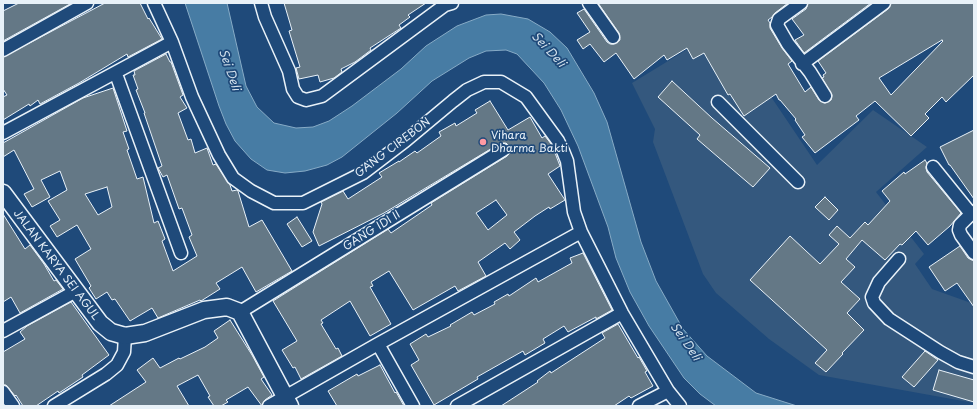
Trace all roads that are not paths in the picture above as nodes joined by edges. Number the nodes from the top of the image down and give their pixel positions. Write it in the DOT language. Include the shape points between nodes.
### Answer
graph roads {
  1 [pos="87,3"];
  2 [pos="154,3"];
  3 [pos="261,3"];
  4 [pos="452,3"];
  5 [pos="589,3"];
  6 [pos="801,3"];
  7 [pos="884,3"];
  8 [pos="613,37"];
  9 [pos="172,42"];
  10 [pos="3,50"];
  11 [pos="802,64"];
  12 [pos="116,74"];
  13 [pos="825,96"];
  14 [pos="718,102"];
  15 [pos="3,133"];
  16 [pos="504,150"];
  17 [pos="934,167"];
  18 [pos="798,182"];
  19 [pos="5,199"];
  20 [pos="972,213"];
  21 [pos="581,232"];
  22 [pos="181,253"];
  23 [pos="974,253"];
  24 [pos="899,259"];
  25 [pos="76,291"];
  26 [pos="240,312"];
  27 [pos="622,313"];
  28 [pos="3,331"];
  29 [pos="124,336"];
  30 [pos="378,344"];
  31 [pos="974,368"];
  32 [pos="668,391"];
  33 [pos="3,392"];
  34 [pos="288,401"];
  35 [pos="13,406"];
  36 [pos="54,406"];
  37 [pos="269,406"];
  38 [pos="413,406"];
  39 [pos="457,406"];
  40 [pos="639,406"];
  41 [pos="680,406"];
  1 -- 10 [label="street"];
  2 -- 9 [label="street, GANG CIREBON"];
  3 -- 4 [label="street" via="289,71 293,89 298,97 306,100 322,96 445,5"];
  5 -- 8 [label="street"];
  6 -- 11 [label="street" via="777,23"];
  7 -- 11 [label="street"];
  9 -- 12 [label="street"];
  9 -- 21 [label="street, GANG CIREBON" via="192,97 219,155 233,178 274,203 303,203 363,173 467,90 484,82 501,82 526,97 558,141 567,161 574,212"];
  11 -- 13 [label="street"];
  12 -- 15 [label="street"];
  12 -- 22 [label="street"];
  14 -- 18 [label="street"];
  16 -- 26 [label="street, GANG IDI II"];
  17 -- 20 [label="street"];
  19 -- 25 [label="main road, JALAN KARYA SEI AGUL"];
  20 -- 23 [label="street" via="960,225 959,230"];
  21 -- 27 [label="street"];
  21 -- 30 [label="street"];
  24 -- 31 [label="street" via="879,282 872,297 874,303 889,319 940,352"];
  25 -- 28 [label="street"];
  25 -- 29 [label="main road, JALAN KARYA SEI AGUL" via="100,323 111,332"];
  26 -- 29 [label="main road, JALAN KARYA SEI AGUL" via="227,306 216,307 145,334"];
  26 -- 34 [label="main road"];
  27 -- 32 [label="street"];
  27 -- 39 [label="street"];
  29 -- 36 [label="street" via="124,352 117,365"];
  30 -- 34 [label="street"];
  30 -- 38 [label="street"];
  32 -- 40 [label="street"];
  32 -- 41 [label="street"];
  33 -- 35 [label="street"];
  34 -- 37 [label="street"];
}
